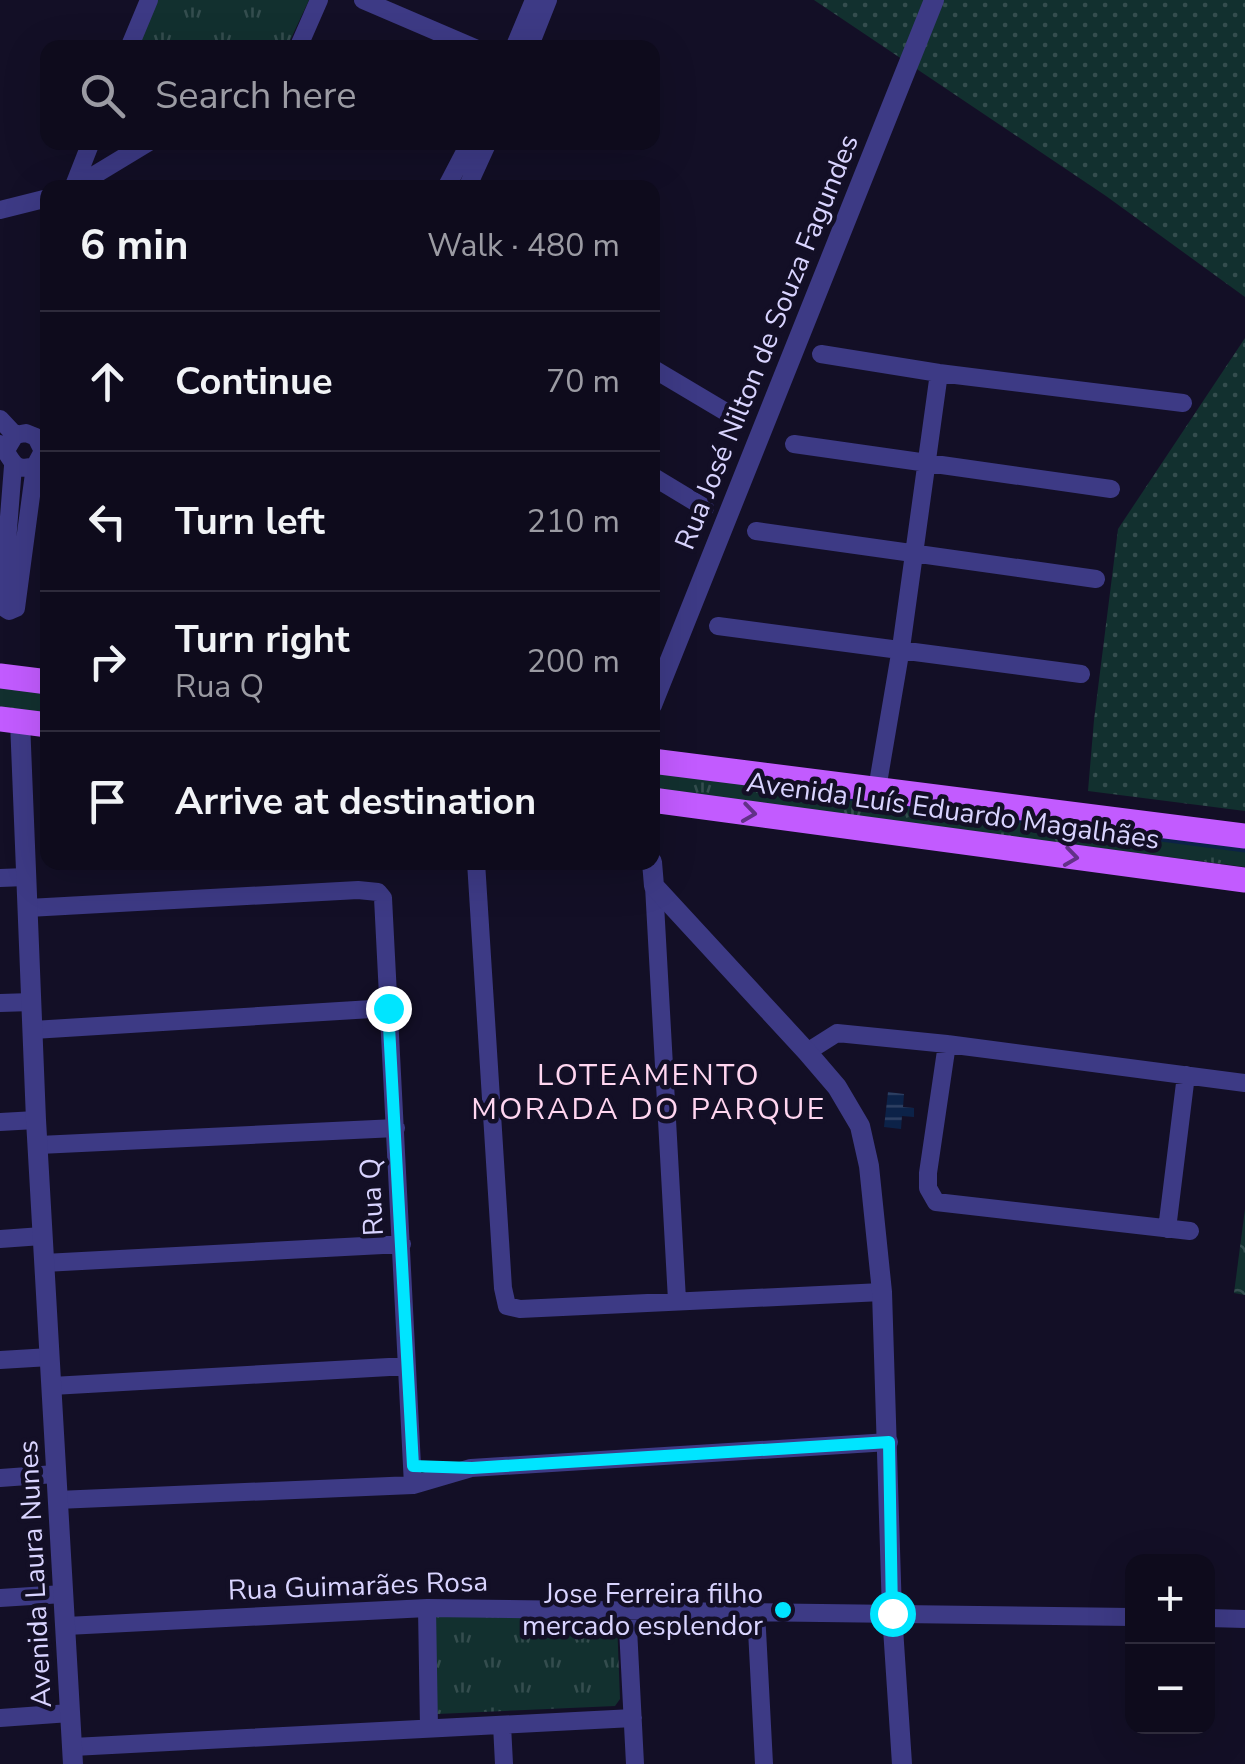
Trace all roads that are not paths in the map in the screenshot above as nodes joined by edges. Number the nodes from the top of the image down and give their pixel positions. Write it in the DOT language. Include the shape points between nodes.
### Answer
graph roads {
  1 [pos="148,0"];
  2 [pos="319,0"];
  3 [pos="363,0"];
  4 [pos="534,0"];
  5 [pos="548,0"];
  6 [pos="934,0"];
  7 [pos="132,40"];
  8 [pos="302,40"];
  9 [pos="456,40"];
  10 [pos="517,40"];
  11 [pos="532,40"];
  12 [pos="87,150"];
  13 [pos="136,150"];
  14 [pos="466,150"];
  15 [pos="484,150"];
  16 [pos="76,180"];
  17 [pos="86,180"];
  18 [pos="450,180"];
  19 [pos="471,180"];
  20 [pos="40,200"];
  21 [pos="0,210"];
  22 [pos="821,354"];
  23 [pos="660,373"];
  24 [pos="939,373"];
  25 [pos="1183,403"];
  26 [pos="736,418"];
  27 [pos="0,419"];
  28 [pos="40,434"];
  29 [pos="794,444"];
  30 [pos="8,449"];
  31 [pos="40,460"];
  32 [pos="928,463"];
  33 [pos="40,465"];
  34 [pos="660,481"];
  35 [pos="1111,489"];
  36 [pos="705,508"];
  37 [pos="756,531"];
  38 [pos="915,553"];
  39 [pos="1096,580"];
  40 [pos="718,626"];
  41 [pos="901,648"];
  42 [pos="1080,674"];
  43 [pos="0,676"];
  44 [pos="40,681"];
  45 [pos="660,686"];
  46 [pos="10,720"];
  47 [pos="40,724"];
  48 [pos="660,762"];
  49 [pos="877,789"];
  50 [pos="660,801"];
  51 [pos="1245,836"];
  52 [pos="477,870"];
  53 [pos="653,870"];
  54 [pos="1193,874"];
  55 [pos="26,877"];
  56 [pos="0,878"];
  57 [pos="1245,880"];
  58 [pos="654,886"];
  59 [pos="1245,894"];
  60 [pos="28,908"];
  61 [pos="32,1002"];
  62 [pos="0,1003"];
  63 [pos="388,1008"];
  64 [pos="33,1030"];
  65 [pos="946,1044"];
  66 [pos="807,1052"];
  67 [pos="1186,1075"];
  68 [pos="1245,1083"];
  69 [pos="36,1120"];
  70 [pos="0,1122"];
  71 [pos="396,1128"];
  72 [pos="39,1145"];
  73 [pos="1167,1229"];
  74 [pos="1190,1231"];
  75 [pos="42,1236"];
  76 [pos="0,1239"];
  77 [pos="402,1244"];
  78 [pos="44,1263"];
  79 [pos="882,1292"];
  80 [pos="678,1300"];
  81 [pos="50,1357"];
  82 [pos="0,1360"];
  83 [pos="407,1366"];
  84 [pos="52,1386"];
  85 [pos="889,1442"];
  86 [pos="55,1474"];
  87 [pos="413,1476"];
  88 [pos="0,1478"];
  89 [pos="57,1500"];
  90 [pos="63,1594"];
  91 [pos="0,1598"];
  92 [pos="427,1608"];
  93 [pos="627,1610"];
  94 [pos="756,1611"];
  95 [pos="892,1613"];
  96 [pos="1125,1617"];
  97 [pos="1215,1618"];
  98 [pos="1245,1619"];
  99 [pos="66,1626"];
  100 [pos="70,1714"];
  101 [pos="0,1718"];
  102 [pos="633,1718"];
  103 [pos="502,1725"];
  104 [pos="429,1728"];
  105 [pos="73,1756"];
  106 [pos="504,1764"];
  107 [pos="635,1764"];
  108 [pos="764,1764"];
  109 [pos="902,1764"];
  1 -- 7 [label="street"];
  2 -- 8 [label="street"];
  3 -- 9 [label="street"];
  4 -- 10 [label="street"];
  5 -- 11 [label="street"];
  6 -- 45 [label="street, Rua José Nilton de Souza Fagundes"];
  12 -- 16 [label="street"];
  13 -- 17 [label="street"];
  14 -- 18 [label="street"];
  15 -- 19 [label="street"];
  20 -- 21 [label="street"];
  22 -- 24 [label="street"];
  23 -- 26 [label="street"];
  24 -- 25 [label="street"];
  24 -- 32 [label="street"];
  27 -- 30 [label="street"];
  28 -- 30 [label="street" via="26,433"];
  29 -- 32 [label="street"];
  30 -- 31 [label="street" via="24,469"];
  30 -- 33 [label="street" via="2,606 9,612 16,608"];
  32 -- 35 [label="street"];
  32 -- 38 [label="street"];
  34 -- 36 [label="street"];
  37 -- 38 [label="street"];
  38 -- 39 [label="street"];
  38 -- 41 [label="street"];
  40 -- 41 [label="street"];
  41 -- 42 [label="street"];
  41 -- 49 [label="street"];
  43 -- 44 [label="main road"];
  46 -- 47 [label="main road"];
  46 -- 55 [label="street, Avenida Laura Nunes"];
  48 -- 49 [label="main road, Avenida Luís Eduardo Magalhães"];
  49 -- 51 [label="main road, Avenida Luís Eduardo Magalhães"];
  50 -- 54 [label="main road, Avenida Luís Eduardo Magalhães, one-way"];
  52 -- 80 [label="street" via="504,1300 514,1308"];
  53 -- 58 [label="street"];
  54 -- 57 [label="main road, Avenida Luís Eduardo Magalhães"];
  54 -- 59 [label="street"];
  55 -- 56 [label="street"];
  55 -- 60 [label="street, Avenida Laura Nunes"];
  58 -- 66 [label="street"];
  58 -- 80 [label="street"];
  60 -- 61 [label="street, Avenida Laura Nunes"];
  60 -- 63 [label="street, Rua Q" via="378,892 385,906"];
  61 -- 62 [label="street"];
  61 -- 64 [label="street, Avenida Laura Nunes"];
  63 -- 64 [label="street"];
  63 -- 71 [label="street, Rua Q"];
  64 -- 69 [label="street, Avenida Laura Nunes"];
  65 -- 66 [label="street" via="836,1033"];
  65 -- 67 [label="street"];
  65 -- 73 [label="street" via="928,1173 936,1202"];
  66 -- 79 [label="street" via="860,1126"];
  67 -- 68 [label="street"];
  67 -- 73 [label="street"];
  69 -- 70 [label="street"];
  69 -- 72 [label="street, Avenida Laura Nunes"];
  71 -- 72 [label="street"];
  71 -- 77 [label="street, Rua Q"];
  72 -- 75 [label="street, Avenida Laura Nunes"];
  73 -- 74 [label="street"];
  75 -- 76 [label="street"];
  75 -- 78 [label="street, Avenida Laura Nunes"];
  77 -- 78 [label="street"];
  77 -- 83 [label="street, Rua Q"];
  78 -- 81 [label="street, Avenida Laura Nunes"];
  79 -- 80 [label="street"];
  79 -- 85 [label="street"];
  81 -- 82 [label="street"];
  81 -- 84 [label="street, Avenida Laura Nunes"];
  83 -- 84 [label="street"];
  83 -- 87 [label="street, Rua Q"];
  84 -- 86 [label="street, Avenida Laura Nunes"];
  85 -- 87 [label="street"];
  85 -- 95 [label="street"];
  86 -- 88 [label="street"];
  86 -- 89 [label="street, Avenida Laura Nunes"];
  87 -- 89 [label="street"];
  89 -- 90 [label="street, Avenida Laura Nunes"];
  90 -- 91 [label="street"];
  90 -- 99 [label="street, Avenida Laura Nunes"];
  92 -- 93 [label="street, Rua Guimarães Rosa"];
  92 -- 99 [label="street, Rua Guimarães Rosa"];
  92 -- 104 [label="street"];
  93 -- 94 [label="street, Rua Guimarães Rosa"];
  93 -- 102 [label="street"];
  94 -- 95 [label="street, Rua Guimarães Rosa"];
  94 -- 108 [label="street"];
  95 -- 96 [label="street, Rua Guimarães Rosa"];
  95 -- 109 [label="street"];
  97 -- 98 [label="street"];
  99 -- 100 [label="street, Avenida Laura Nunes"];
  100 -- 101 [label="street"];
  100 -- 105 [label="street, Avenida Laura Nunes"];
  102 -- 103 [label="street"];
  102 -- 107 [label="street"];
  103 -- 104 [label="street"];
  103 -- 106 [label="street"];
  104 -- 105 [label="street"];
}
